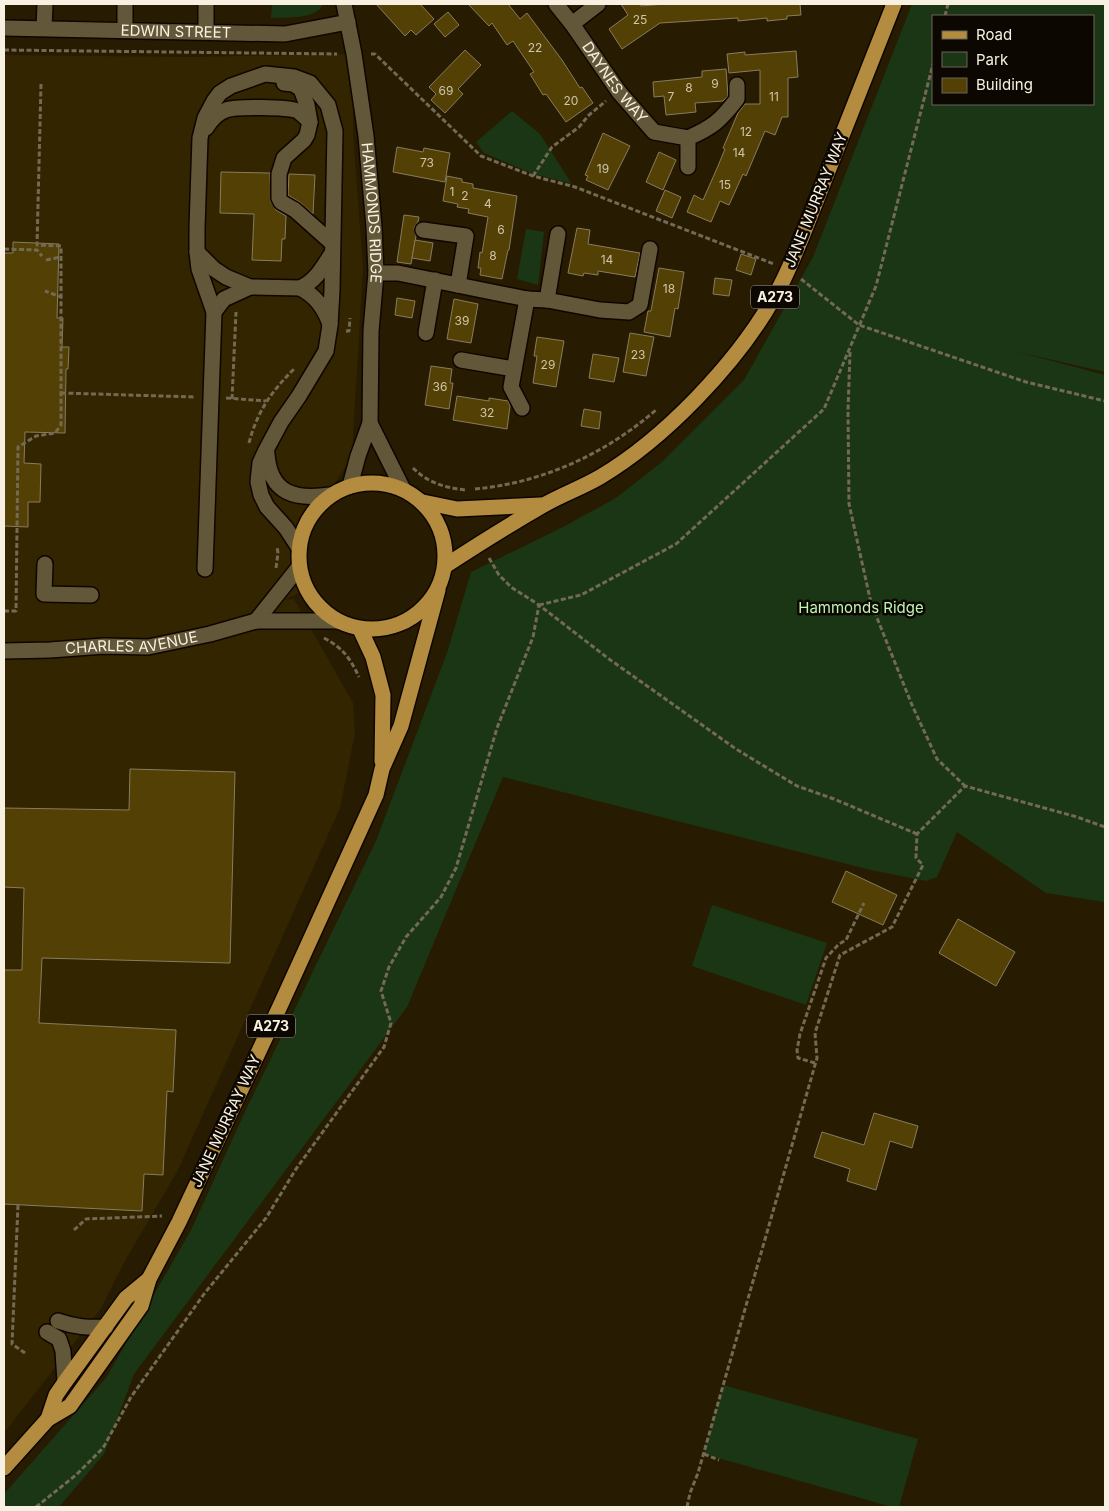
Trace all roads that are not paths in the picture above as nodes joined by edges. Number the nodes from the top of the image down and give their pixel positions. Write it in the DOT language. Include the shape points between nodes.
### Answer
graph roads {
  1 [pos="45,4"];
  2 [pos="125,4"];
  3 [pos="206,4"];
  4 [pos="344,4"];
  5 [pos="556,4"];
  6 [pos="598,4"];
  7 [pos="894,4"];
  8 [pos="348,22"];
  9 [pos="572,24"];
  10 [pos="4,28"];
  11 [pos="44,28"];
  12 [pos="124,30"];
  13 [pos="206,32"];
  14 [pos="245,81"];
  15 [pos="737,85"];
  16 [pos="310,122"];
  17 [pos="200,138"];
  18 [pos="688,138"];
  19 [pos="688,167"];
  20 [pos="423,230"];
  21 [pos="558,234"];
  22 [pos="332,248"];
  23 [pos="650,250"];
  24 [pos="198,252"];
  25 [pos="376,273"];
  26 [pos="435,280"];
  27 [pos="458,285"];
  28 [pos="250,287"];
  29 [pos="300,288"];
  30 [pos="527,299"];
  31 [pos="547,300"];
  32 [pos="214,312"];
  33 [pos="425,324"];
  34 [pos="330,325"];
  35 [pos="461,360"];
  36 [pos="514,369"];
  37 [pos="522,408"];
  38 [pos="370,423"];
  39 [pos="266,450"];
  40 [pos="350,486"];
  41 [pos="403,489"];
  42 [pos="330,495"];
  43 [pos="423,502"];
  44 [pos="543,505"];
  45 [pos="299,548"];
  46 [pos="45,564"];
  47 [pos="445,566"];
  48 [pos="299,567"];
  49 [pos="205,569"];
  50 [pos="438,590"];
  51 [pos="91,595"];
  52 [pos="256,621"];
  53 [pos="337,621"];
  54 [pos="360,629"];
  55 [pos="4,651"];
  56 [pos="382,769"];
  57 [pos="149,1279"];
  58 [pos="58,1321"];
  59 [pos="106,1327"];
  60 [pos="47,1332"];
  61 [pos="65,1382"];
  62 [pos="48,1419"];
  63 [pos="4,1468"];
  1 -- 11 [label="street"];
  2 -- 12 [label="street"];
  3 -- 13 [label="street"];
  4 -- 8 [label="street, HAMMONDS RIDGE"];
  5 -- 9 [label="street, DAYNES WAY"];
  6 -- 9 [label="street"];
  7 -- 44 [label="main road, JANE MURRAY WAY / A273" via="802,237 774,298 754,330 687,407 648,443 600,476"];
  8 -- 13 [label="street, EDWIN STREET" via="285,34"];
  8 -- 25 [label="street, HAMMONDS RIDGE" via="366,136"];
  9 -- 18 [label="street, DAYNES WAY" via="619,92 654,132"];
  10 -- 11 [label="street, EDWIN STREET"];
  11 -- 12 [label="street, EDWIN STREET"];
  12 -- 13 [label="street, EDWIN STREET"];
  14 -- 16 [label="street" via="299,87 305,97"];
  14 -- 17 [label="street" via="225,90 214,101"];
  14 -- 22 [label="street" via="265,74 303,79 316,88 328,105 335,131"];
  15 -- 18 [label="street" via="737,99 724,116"];
  16 -- 17 [label="street" via="291,110 230,109 216,116"];
  16 -- 22 [label="street" via="304,140 284,158 279,174 279,198 296,210"];
  17 -- 24 [label="street"];
  18 -- 19 [label="street"];
  20 -- 27 [label="street" via="466,236"];
  21 -- 31 [label="street"];
  22 -- 29 [label="street" via="318,275"];
  22 -- 34 [label="street"];
  23 -- 31 [label="street" via="640,305 629,312"];
  24 -- 28 [label="street" via="214,269"];
  24 -- 32 [label="street"];
  25 -- 26 [label="street" via="398,273"];
  25 -- 38 [label="street, HAMMONDS RIDGE" via="371,331"];
  26 -- 27 [label="street"];
  26 -- 33 [label="street"];
  27 -- 30 [label="street"];
  28 -- 29 [label="street"];
  28 -- 32 [label="street" via="224,299"];
  29 -- 34 [label="street" via="317,301"];
  30 -- 31 [label="street"];
  30 -- 36 [label="street"];
  32 -- 49 [label="street"];
  34 -- 39 [label="street" via="326,352"];
  35 -- 36 [label="street"];
  36 -- 37 [label="street" via="511,387"];
  38 -- 40 [label="street, HAMMONDS RIDGE"];
  38 -- 41 [label="street, HAMMONDS RIDGE"];
  39 -- 42 [label="street" via="272,478 278,485 297,496 314,498"];
  39 -- 45 [label="street" via="259,472 261,495"];
  40 -- 41 [label="main road" via="368,482"];
  40 -- 42 [label="main road"];
  41 -- 43 [label="main road"];
  42 -- 45 [label="main road" via="314,510 303,530"];
  43 -- 44 [label="main road, JANE MURRAY WAY / A273" via="457,509"];
  43 -- 47 [label="main road" via="437,521 445,543"];
  44 -- 47 [label="main road, JANE MURRAY WAY / A273"];
  45 -- 48 [label="main road"];
  46 -- 51 [label="street" via="44,594"];
  47 -- 50 [label="main road"];
  48 -- 52 [label="street"];
  48 -- 53 [label="main road" via="306,590 319,608"];
  50 -- 54 [label="main road" via="424,609 405,622 384,629"];
  50 -- 56 [label="main road, JANE MURRAY WAY / A273" via="401,726"];
  52 -- 53 [label="street, CHARLES AVENUE"];
  52 -- 55 [label="street, CHARLES AVENUE" via="148,647"];
  53 -- 54 [label="main road"];
  54 -- 56 [label="main road, JANE MURRAY WAY / A273" via="373,657 383,695"];
  56 -- 57 [label="main road, JANE MURRAY WAY / A273" via="376,795 285,995"];
  57 -- 59 [label="main road, JANE MURRAY WAY / A273" via="126,1298"];
  57 -- 62 [label="main road, JANE MURRAY WAY / A273" via="141,1306 70,1406"];
  58 -- 59 [label="street" via="86,1328"];
  59 -- 61 [label="main road, JANE MURRAY WAY / A273"];
  60 -- 61 [label="street" via="59,1339 63,1350"];
  61 -- 62 [label="main road, JANE MURRAY WAY / A273" via="56,1395"];
  62 -- 63 [label="main road, JANE MURRAY WAY / A273"];
}
